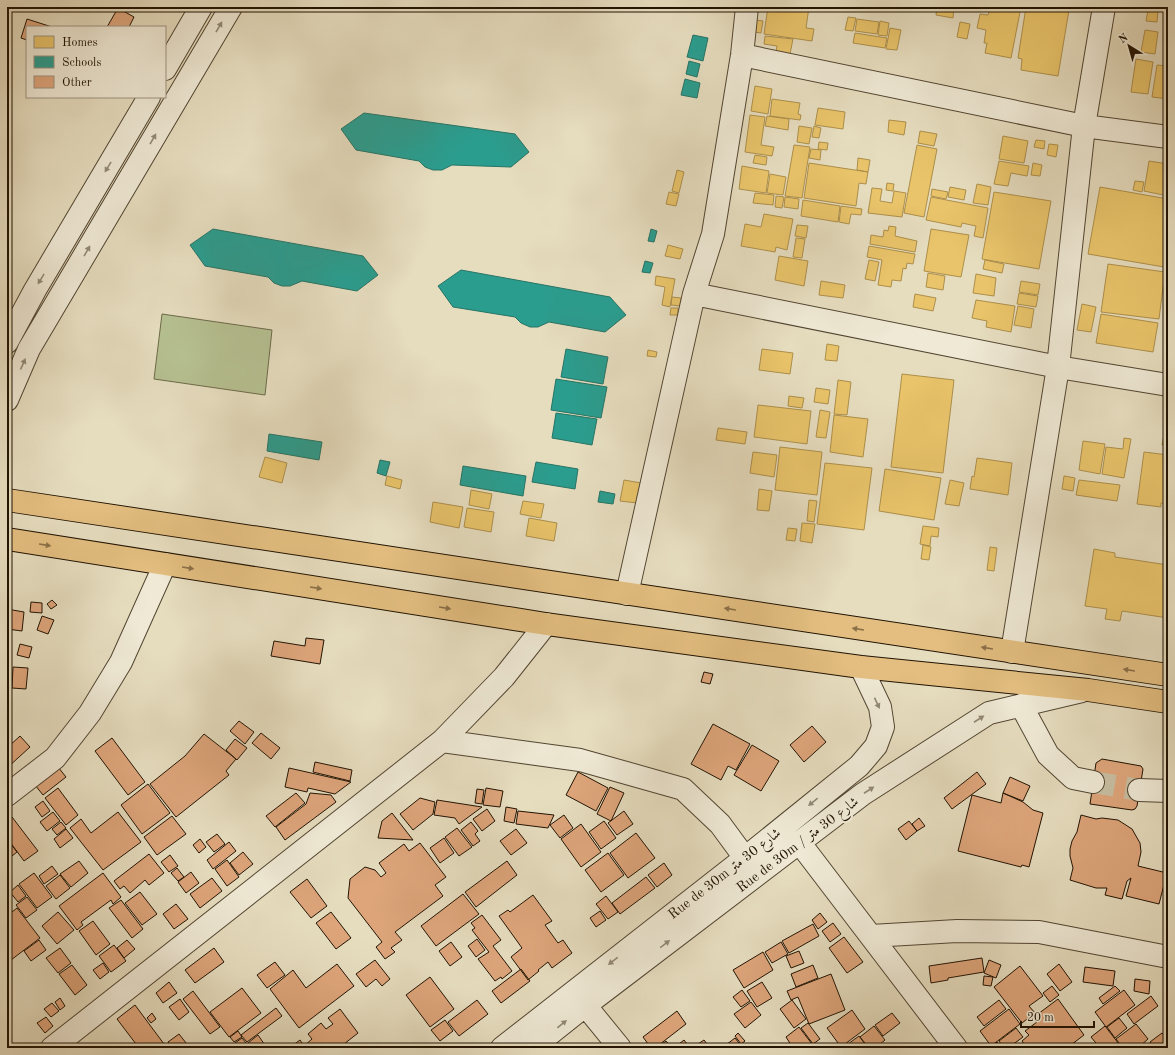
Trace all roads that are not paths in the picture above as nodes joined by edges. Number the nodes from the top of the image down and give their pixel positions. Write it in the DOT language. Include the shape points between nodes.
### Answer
graph roads {
  1 [pos="201,7"];
  2 [pos="230,7"];
  3 [pos="747,7"];
  4 [pos="1104,7"];
  5 [pos="742,55"];
  6 [pos="166,67"];
  7 [pos="148,98"];
  8 [pos="1084,126"];
  9 [pos="1168,137"];
  10 [pos="694,294"];
  11 [pos="7,342"];
  12 [pos="1058,367"];
  13 [pos="1168,384"];
  14 [pos="7,400"];
  15 [pos="7,500"];
  16 [pos="7,539"];
  17 [pos="165,564"];
  18 [pos="627,594"];
  19 [pos="546,624"];
  20 [pos="1012,652"];
  21 [pos="861,667"];
  22 [pos="1168,675"];
  23 [pos="1088,690"];
  24 [pos="1168,702"];
  25 [pos="1021,705"];
  26 [pos="442,740"];
  27 [pos="1093,782"];
  28 [pos="1139,790"];
  29 [pos="1168,791"];
  30 [pos="7,795"];
  31 [pos="799,842"];
  32 [pos="745,858"];
  33 [pos="871,936"];
  34 [pos="1168,957"];
  35 [pos="580,998"];
  36 [pos="52,1048"];
  37 [pos="502,1048"];
  38 [pos="532,1048"];
  39 [pos="620,1048"];
  40 [pos="956,1048"];
  1 -- 6 [label="street"];
  14 -- 2 [label="street, one-way" via="29,349"];
  3 -- 5 [label="street"];
  4 -- 8 [label="street"];
  5 -- 8 [label="street"];
  5 -- 10 [label="street" via="713,234"];
  7 -- 11 [label="street, one-way"];
  8 -- 9 [label="street"];
  8 -- 12 [label="street"];
  10 -- 12 [label="street"];
  10 -- 18 [label="street"];
  12 -- 13 [label="street"];
  12 -- 20 [label="street"];
  15 -- 18 [label="highway"];
  16 -- 17 [label="highway, one-way"];
  17 -- 19 [label="highway, one-way"];
  17 -- 30 [label="street" via="122,662 90,713 55,758"];
  20 -- 18 [label="highway, one-way"];
  19 -- 21 [label="highway"];
  19 -- 26 [label="street" via="504,676"];
  22 -- 20 [label="highway, one-way"];
  21 -- 23 [label="highway"];
  21 -- 32 [label="street, Rue de 30m شارع 30 متر, one-way" via="880,707 883,727 876,746 859,766"];
  23 -- 24 [label="highway"];
  23 -- 25 [label="street, Rue de 30m / شارع 30 متر"];
  25 -- 27 [label="street" via="1048,755 1074,778"];
  31 -- 25 [label="street, Rue de 30m / شارع 30 متر, one-way" via="863,794 989,713"];
  26 -- 32 [label="street" via="580,760 683,789 720,824"];
  26 -- 36 [label="street"];
  28 -- 29 [label="street"];
  31 -- 33 [label="street"];
  35 -- 31 [label="street, Rue de 30m / شارع 30 متر, one-way"];
  32 -- 35 [label="street, Rue de 30m شارع 30 متر, one-way"];
  33 -- 34 [label="street" via="957,931 1039,932"];
  33 -- 40 [label="street"];
  35 -- 37 [label="street, Rue de 30m شارع 30 متر"];
  38 -- 35 [label="street, Rue de 30m / شارع 30 متر, one-way"];
  35 -- 39 [label="street"];
}
